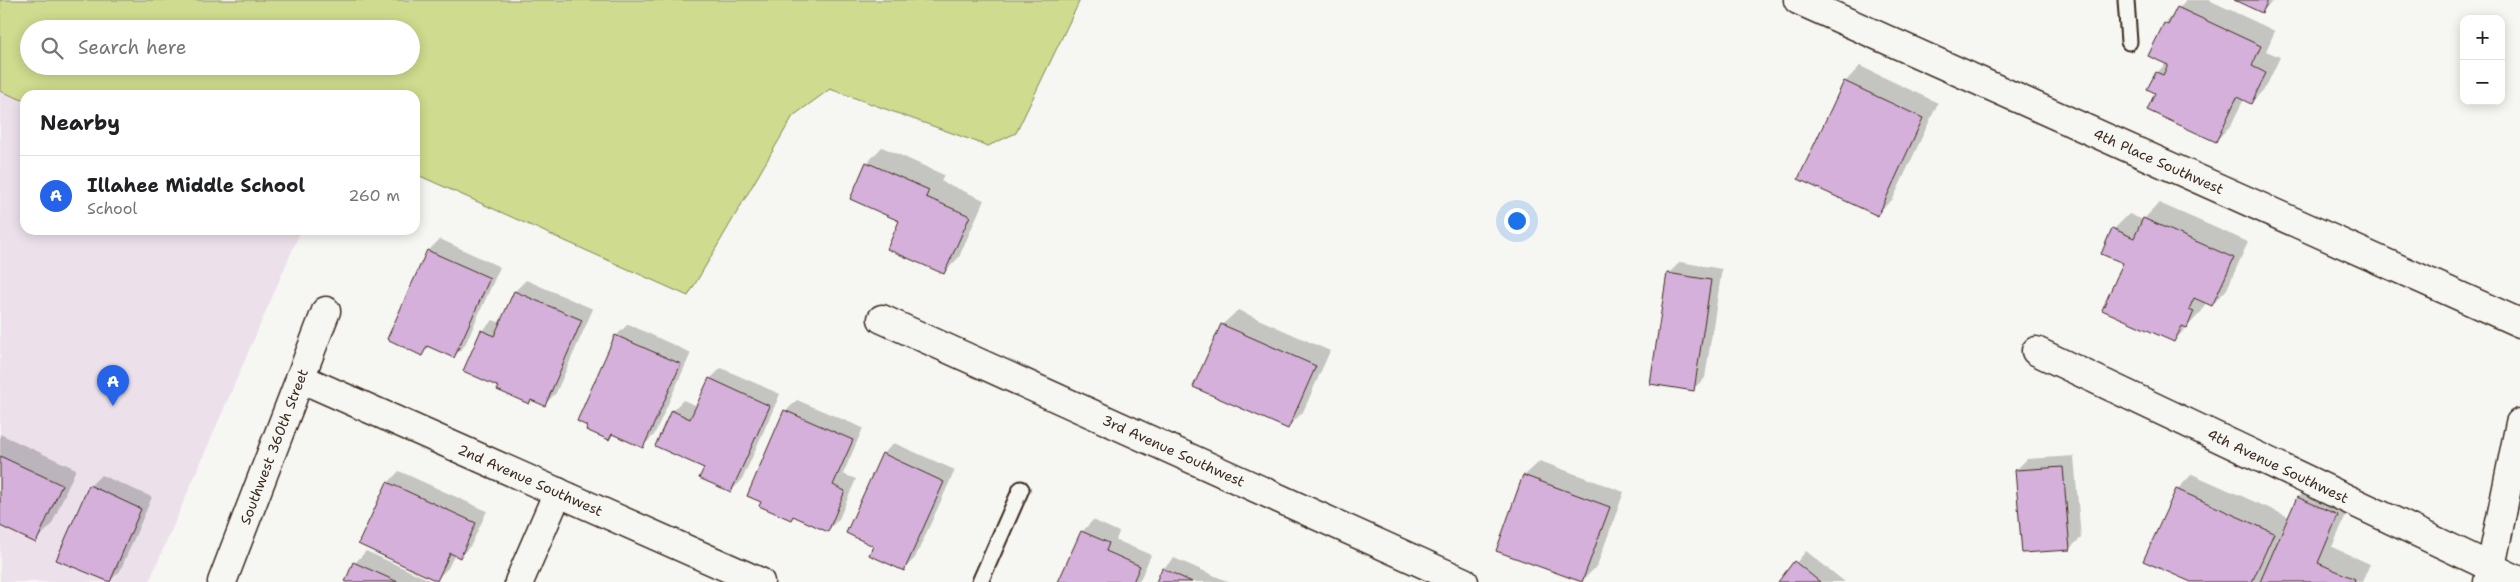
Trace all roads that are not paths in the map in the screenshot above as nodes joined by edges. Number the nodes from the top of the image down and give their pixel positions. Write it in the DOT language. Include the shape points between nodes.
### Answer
graph roads {
  1 [pos="1798,0"];
  2 [pos="2126,0"];
  3 [pos="2129,42"];
  4 [pos="326,311"];
  5 [pos="882,319"];
  6 [pos="2520,323"];
  7 [pos="2036,351"];
  8 [pos="300,378"];
  9 [pos="2520,423"];
  10 [pos="1021,489"];
  11 [pos="558,492"];
  12 [pos="2490,575"];
  13 [pos="2520,581"];
  14 [pos="222,582"];
  15 [pos="519,582"];
  16 [pos="760,582"];
  17 [pos="980,582"];
  18 [pos="1464,582"];
  1 -- 6 [label="street, 4th Place Southwest"];
  2 -- 3 [label="lane"];
  4 -- 8 [label="street, Southwest 360th Street"];
  5 -- 18 [label="street, 3rd Avenue Southwest"];
  7 -- 12 [label="street, 4th Avenue Southwest"];
  8 -- 11 [label="street, 2nd Avenue Southwest"];
  8 -- 14 [label="street, Southwest 360th Street"];
  9 -- 12 [label="street"];
  10 -- 17 [label="lane"];
  11 -- 15 [label="street"];
  11 -- 16 [label="street, 2nd Avenue Southwest"];
  12 -- 13 [label="street, 4th Avenue Southwest"];
}
